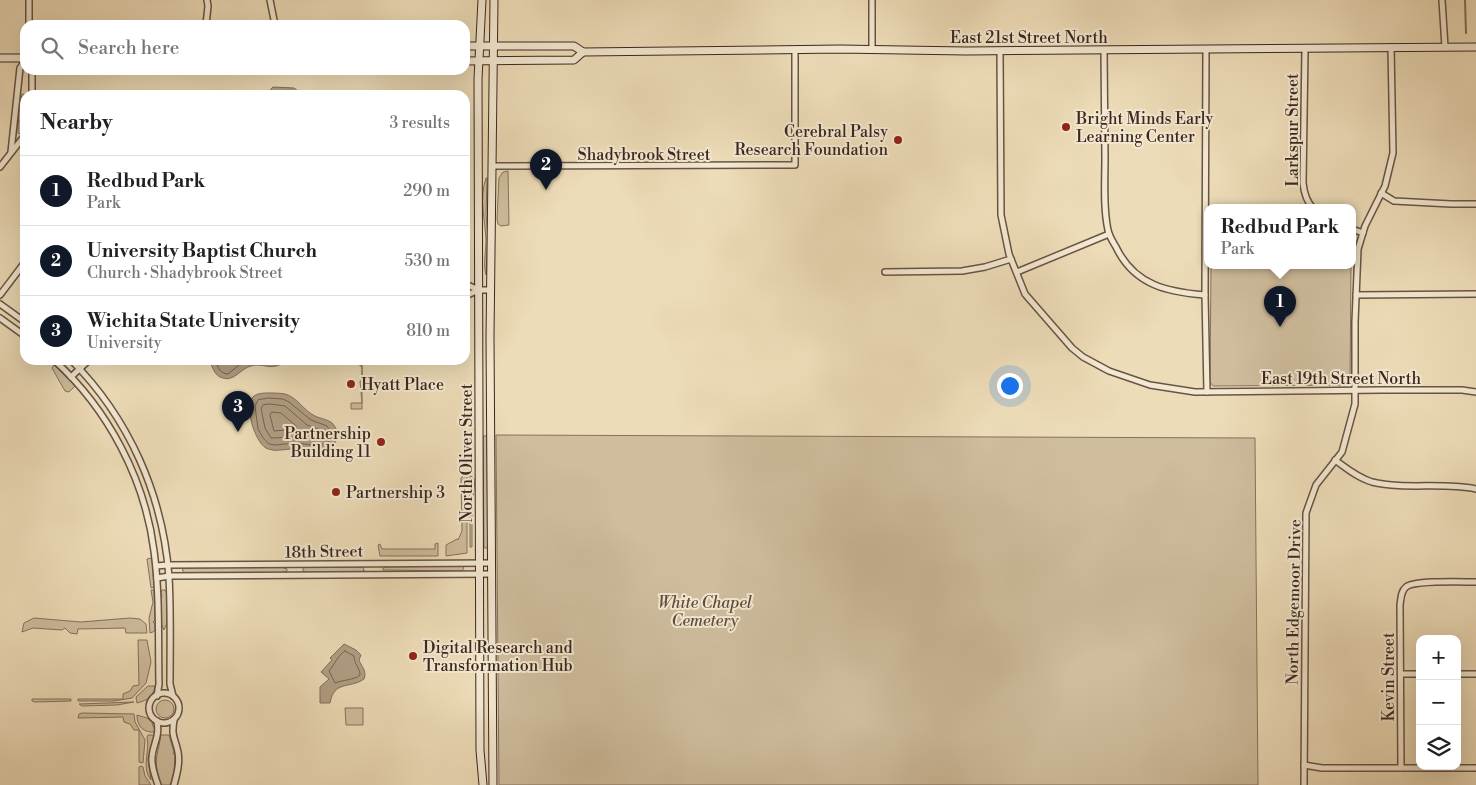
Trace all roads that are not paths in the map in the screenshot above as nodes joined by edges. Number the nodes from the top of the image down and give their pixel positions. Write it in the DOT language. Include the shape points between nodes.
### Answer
graph roads {
  1 [pos="29,0"];
  2 [pos="207,0"];
  3 [pos="270,0"];
  4 [pos="482,0"];
  5 [pos="494,0"];
  6 [pos="872,0"];
  7 [pos="1442,0"];
  8 [pos="29,20"];
  9 [pos="207,20"];
  10 [pos="274,20"];
  11 [pos="470,46"];
  12 [pos="480,46"];
  13 [pos="495,46"];
  14 [pos="1391,47"];
  15 [pos="1445,47"];
  16 [pos="1476,47"];
  17 [pos="1305,49"];
  18 [pos="795,50"];
  19 [pos="872,50"];
  20 [pos="1104,50"];
  21 [pos="1206,50"];
  22 [pos="1000,51"];
  23 [pos="583,52"];
  24 [pos="0,58"];
  25 [pos="20,60"];
  26 [pos="470,61"];
  27 [pos="479,61"];
  28 [pos="494,61"];
  29 [pos="20,68"];
  30 [pos="32,75"];
  31 [pos="32,90"];
  32 [pos="20,142"];
  33 [pos="11,152"];
  34 [pos="493,166"];
  35 [pos="0,167"];
  36 [pos="1381,193"];
  37 [pos="1205,204"];
  38 [pos="1310,204"];
  39 [pos="1476,204"];
  40 [pos="1356,230"];
  41 [pos="1363,233"];
  42 [pos="1109,234"];
  43 [pos="1011,259"];
  44 [pos="20,269"];
  45 [pos="1205,269"];
  46 [pos="885,272"];
  47 [pos="1017,272"];
  48 [pos="470,286"];
  49 [pos="479,290"];
  50 [pos="491,290"];
  51 [pos="470,294"];
  52 [pos="1476,294"];
  53 [pos="1205,295"];
  54 [pos="1356,295"];
  55 [pos="0,296"];
  56 [pos="0,304"];
  57 [pos="0,318"];
  58 [pos="20,318"];
  59 [pos="20,332"];
  60 [pos="60,365"];
  61 [pos="68,365"];
  62 [pos="76,365"];
  63 [pos="84,365"];
  64 [pos="64,369"];
  65 [pos="80,369"];
  66 [pos="71,377"];
  67 [pos="1356,390"];
  68 [pos="1207,392"];
  69 [pos="1476,392"];
  70 [pos="1335,460"];
  71 [pos="1476,489"];
  72 [pos="480,563"];
  73 [pos="492,563"];
  74 [pos="168,565"];
  75 [pos="156,566"];
  76 [pos="492,574"];
  77 [pos="480,575"];
  78 [pos="169,576"];
  79 [pos="157,578"];
  80 [pos="1476,582"];
  81 [pos="1401,674"];
  82 [pos="1416,674"];
  83 [pos="1461,674"];
  84 [pos="1476,674"];
  85 [pos="157,696"];
  86 [pos="173,696"];
  87 [pos="174,720"];
  88 [pos="157,721"];
  89 [pos="1304,765"];
  90 [pos="1401,768"];
  91 [pos="1476,768"];
  92 [pos="158,785"];
  93 [pos="174,785"];
  94 [pos="483,785"];
  95 [pos="493,785"];
  96 [pos="1304,785"];
  1 -- 8 [label="street"];
  2 -- 9 [label="street"];
  3 -- 10 [label="street"];
  4 -- 12 [label="main road, North Oliver Street"];
  5 -- 13 [label="main road, North Oliver Street"];
  6 -- 19 [label="street"];
  7 -- 15 [label="street"];
  11 -- 12 [label="main road, East 21st Street North"];
  12 -- 13 [label="main road, East 21st Street North"];
  12 -- 27 [label="main road, North Oliver Street"];
  13 -- 23 [label="main road, East 21st Street North" via="574,46"];
  13 -- 28 [label="main road, North Oliver Street"];
  14 -- 15 [label="main road, East 21st Street North"];
  14 -- 17 [label="main road, East 21st Street North"];
  14 -- 36 [label="street, North Edgemoor Drive" via="1393,153"];
  15 -- 16 [label="main road, East 21st Street North"];
  17 -- 21 [label="main road, East 21st Street North"];
  17 -- 38 [label="street, Larkspur Street" via="1302,183"];
  18 -- 19 [label="main road, East 21st Street North"];
  18 -- 23 [label="main road, East 21st Street North"];
  18 -- 34 [label="street, Shadybrook Street" via="795,165"];
  19 -- 22 [label="main road, East 21st Street North"];
  20 -- 21 [label="main road, East 21st Street North"];
  20 -- 22 [label="main road, East 21st Street North"];
  20 -- 42 [label="street" via="1105,199"];
  21 -- 37 [label="street"];
  22 -- 43 [label="street, East 19th Street North" via="1000,215"];
  23 -- 28 [label="main road, East 21st Street North" via="574,60"];
  24 -- 25 [label="main road"];
  26 -- 27 [label="main road, East 21st Street North"];
  27 -- 28 [label="main road, East 21st Street North"];
  27 -- 49 [label="main road, North Oliver Street"];
  28 -- 34 [label="main road, North Oliver Street"];
  29 -- 33 [label="street"];
  30 -- 31 [label="street"];
  32 -- 33 [label="street"];
  33 -- 35 [label="street"];
  34 -- 50 [label="main road, North Oliver Street"];
  36 -- 39 [label="street" via="1394,200"];
  36 -- 41 [label="street, North Edgemoor Drive"];
  40 -- 41 [label="street"];
  41 -- 54 [label="street, North Edgemoor Drive" via="1358,249"];
  42 -- 47 [label="street"];
  42 -- 53 [label="street" via="1125,263 1150,284 1180,293"];
  43 -- 46 [label="street" via="962,271"];
  43 -- 47 [label="street, East 19th Street North"];
  44 -- 55 [label="street"];
  45 -- 53 [label="street"];
  47 -- 68 [label="street, East 19th Street North" via="1025,294 1083,357 1109,371 1150,385"];
  48 -- 49 [label="street"];
  49 -- 50 [label="street"];
  49 -- 51 [label="street"];
  49 -- 72 [label="main road, North Oliver Street"];
  50 -- 73 [label="main road, North Oliver Street"];
  52 -- 54 [label="street"];
  53 -- 68 [label="street"];
  54 -- 67 [label="street, North Edgemoor Drive"];
  56 -- 58 [label="street"];
  57 -- 59 [label="street"];
  60 -- 64 [label="street"];
  61 -- 64 [label="street"];
  62 -- 65 [label="street"];
  63 -- 65 [label="street"];
  64 -- 66 [label="street"];
  65 -- 66 [label="street"];
  65 -- 74 [label="street" via="115,414 141,462 162,524"];
  66 -- 75 [label="street" via="100,413 127,460 146,512"];
  67 -- 68 [label="street, East 19th Street North"];
  67 -- 69 [label="street, East 19th Street North"];
  67 -- 70 [label="street, North Edgemoor Drive" via="1356,404 1342,452"];
  70 -- 71 [label="street" via="1370,481 1413,487"];
  70 -- 89 [label="street, North Edgemoor Drive" via="1316,485 1306,513"];
  72 -- 73 [label="street, 18th Street"];
  72 -- 74 [label="street, 18th Street"];
  72 -- 77 [label="main road, North Oliver Street"];
  73 -- 76 [label="main road, North Oliver Street"];
  74 -- 75 [label="street, 18th Street"];
  74 -- 78 [label="street"];
  75 -- 79 [label="street"];
  76 -- 77 [label="street, 18th Street"];
  76 -- 95 [label="main road, North Oliver Street"];
  77 -- 78 [label="street, 18th Street"];
  77 -- 94 [label="main road, North Oliver Street"];
  78 -- 79 [label="street, 18th Street"];
  78 -- 86 [label="street" via="170,684"];
  79 -- 85 [label="street"];
  80 -- 81 [label="street, Kevin Street" via="1418,583 1406,587 1400,605"];
  81 -- 82 [label="street"];
  81 -- 90 [label="street, Kevin Street"];
  83 -- 84 [label="street"];
  85 -- 86 [label="street"];
  85 -- 88 [label="street" via="151,701 150,708"];
  86 -- 87 [label="street" via="179,708"];
  87 -- 88 [label="street" via="168,723"];
  87 -- 93 [label="street" via="172,734 179,761"];
  88 -- 92 [label="street" via="158,738 152,762"];
  89 -- 90 [label="street"];
  89 -- 96 [label="street, North Edgemoor Drive"];
  90 -- 91 [label="street"];
}
